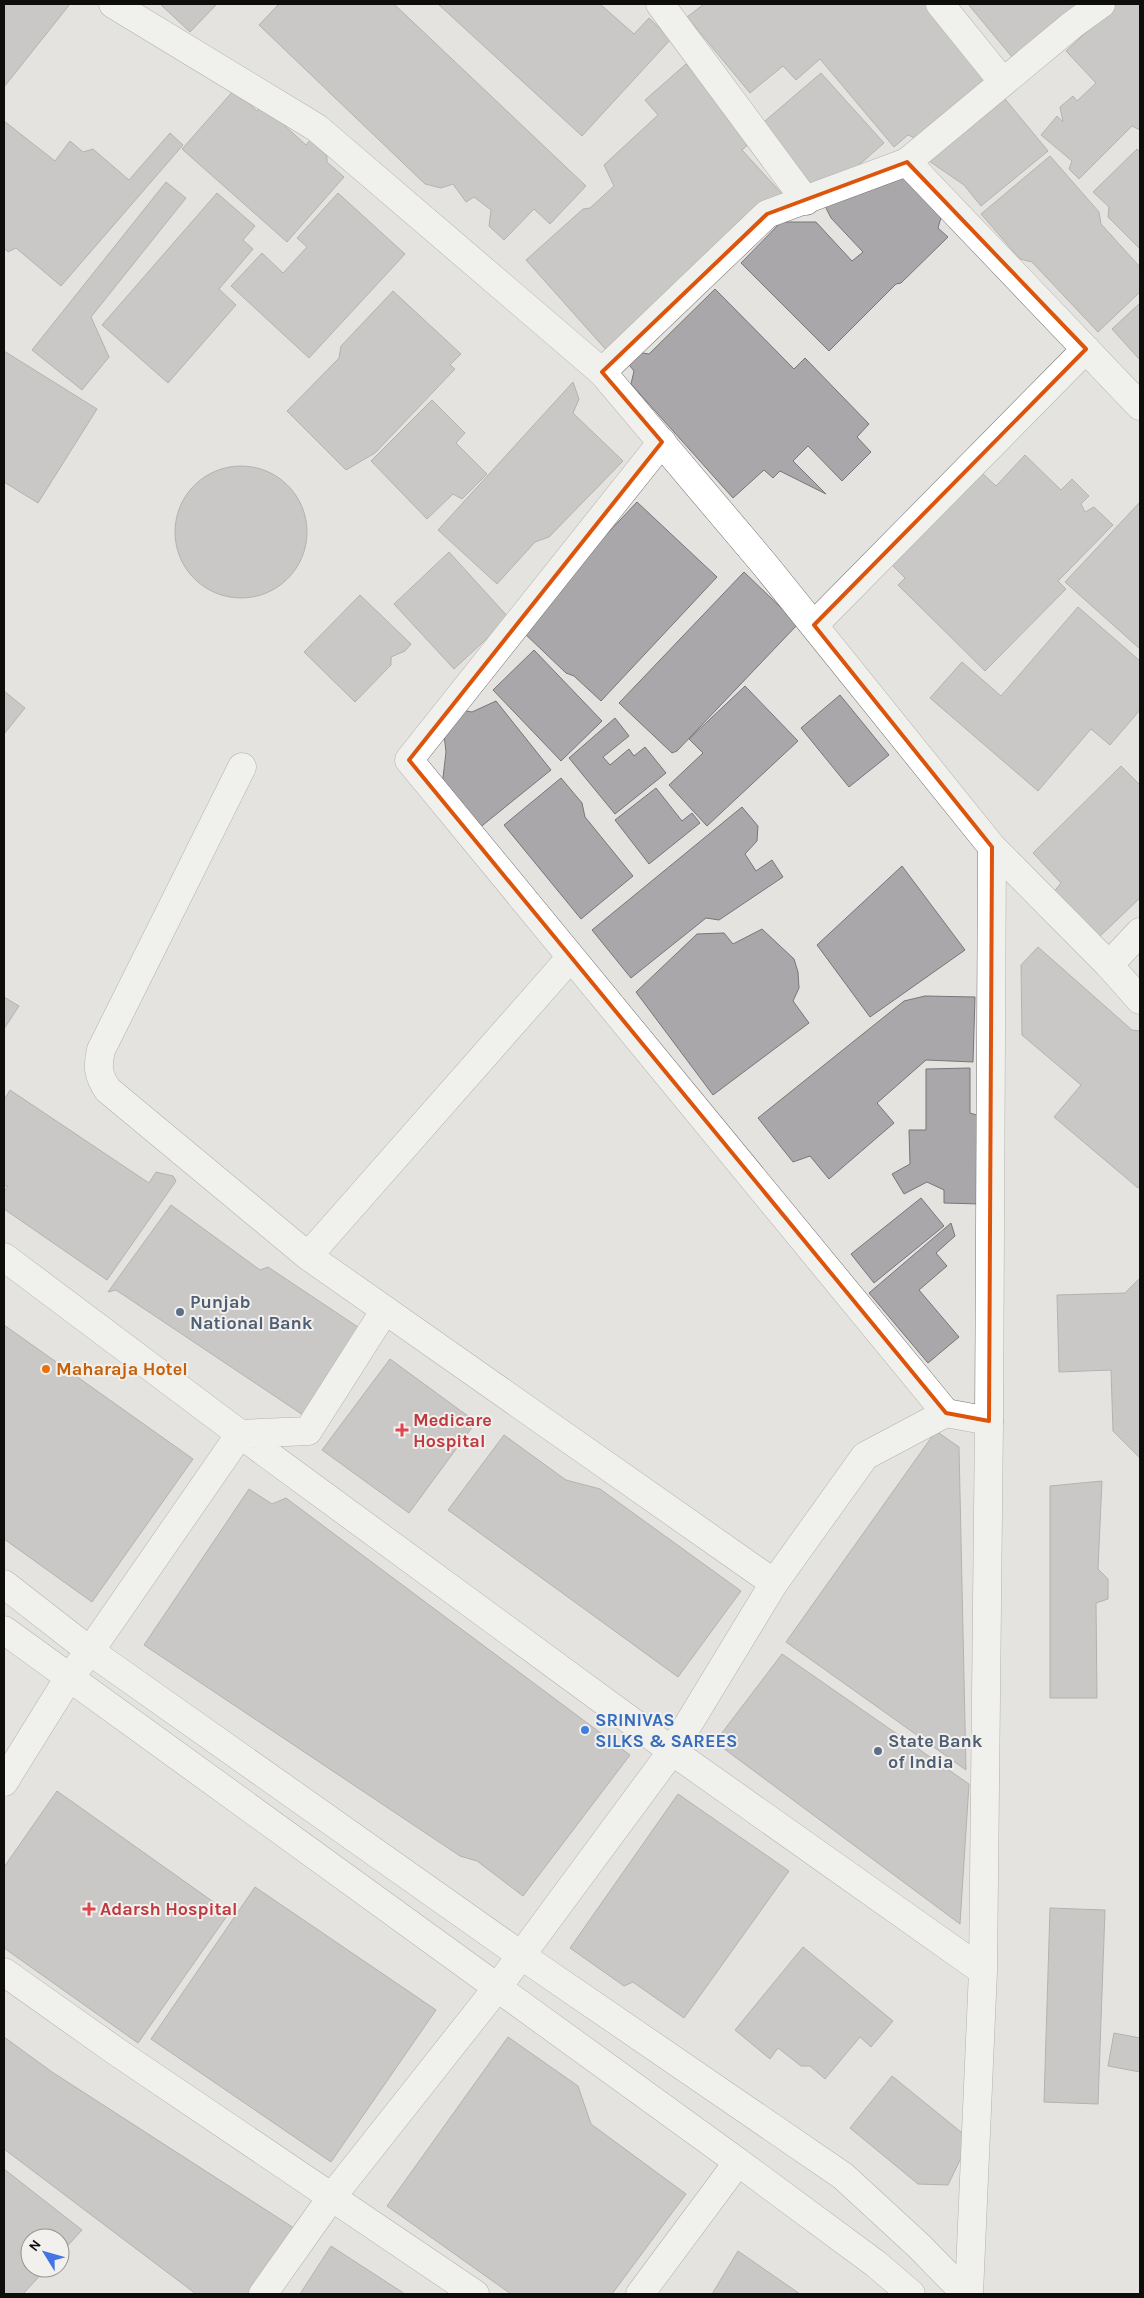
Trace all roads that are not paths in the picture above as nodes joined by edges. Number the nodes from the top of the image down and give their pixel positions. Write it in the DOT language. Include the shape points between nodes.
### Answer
graph roads {
  1 [pos="113,4"];
  2 [pos="660,4"];
  3 [pos="940,4"];
  4 [pos="1101,4"];
  5 [pos="1003,82"];
  6 [pos="907,162"];
  7 [pos="806,201"];
  8 [pos="1086,349"];
  9 [pos="602,372"];
  10 [pos="1140,406"];
  11 [pos="662,442"];
  12 [pos="814,625"];
  13 [pos="242,766"];
  14 [pos="992,847"];
  15 [pos="1140,932"];
  16 [pos="571,957"];
  17 [pos="1109,964"];
  18 [pos="1140,1000"];
  19 [pos="308,1256"];
  20 [pos="4,1257"];
  21 [pos="385,1310"];
  22 [pos="946,1412"];
  23 [pos="989,1421"];
  24 [pos="240,1434"];
  25 [pos="774,1583"];
  26 [pos="4,1584"];
  27 [pos="4,1630"];
  28 [pos="90,1651"];
  29 [pos="68,1679"];
  30 [pos="672,1751"];
  31 [pos="4,1782"];
  32 [pos="522,1956"];
  33 [pos="983,1971"];
  34 [pos="4,1972"];
  35 [pos="497,1988"];
  36 [pos="738,2162"];
  37 [pos="331,2198"];
  38 [pos="263,2294"];
  39 [pos="474,2294"];
  40 [pos="640,2294"];
  41 [pos="910,2294"];
  42 [pos="968,2294"];
  1 -- 9 [label="street" via="317,128"];
  2 -- 7 [label="street"];
  3 -- 5 [label="street"];
  4 -- 5 [label="street"];
  5 -- 6 [label="street"];
  6 -- 7 [label="street"];
  6 -- 8 [label="street"];
  7 -- 9 [label="street" via="767,214"];
  8 -- 10 [label="street"];
  8 -- 12 [label="street"];
  9 -- 11 [label="street"];
  11 -- 12 [label="street"];
  11 -- 16 [label="street" via="409,760"];
  12 -- 14 [label="street"];
  13 -- 19 [label="street" via="101,1050 97,1064 100,1078 108,1090"];
  14 -- 17 [label="street"];
  14 -- 23 [label="street"];
  15 -- 17 [label="street"];
  16 -- 19 [label="street"];
  16 -- 22 [label="street"];
  17 -- 18 [label="street"];
  19 -- 21 [label="street"];
  20 -- 24 [label="street"];
  21 -- 24 [label="street" via="308,1431"];
  21 -- 25 [label="street"];
  22 -- 23 [label="street"];
  22 -- 25 [label="street" via="865,1456"];
  23 -- 33 [label="street"];
  24 -- 28 [label="street"];
  24 -- 30 [label="street"];
  25 -- 30 [label="street"];
  26 -- 28 [label="street"];
  27 -- 29 [label="street"];
  28 -- 29 [label="street"];
  28 -- 32 [label="street"];
  29 -- 31 [label="street"];
  29 -- 35 [label="street"];
  30 -- 32 [label="street"];
  30 -- 33 [label="street"];
  32 -- 35 [label="street"];
  32 -- 42 [label="street" via="843,2176"];
  33 -- 42 [label="street"];
  34 -- 37 [label="street"];
  35 -- 36 [label="street"];
  35 -- 37 [label="street"];
  36 -- 40 [label="street"];
  36 -- 41 [label="street" via="876,2264"];
  37 -- 38 [label="street"];
  37 -- 39 [label="street"];
}
